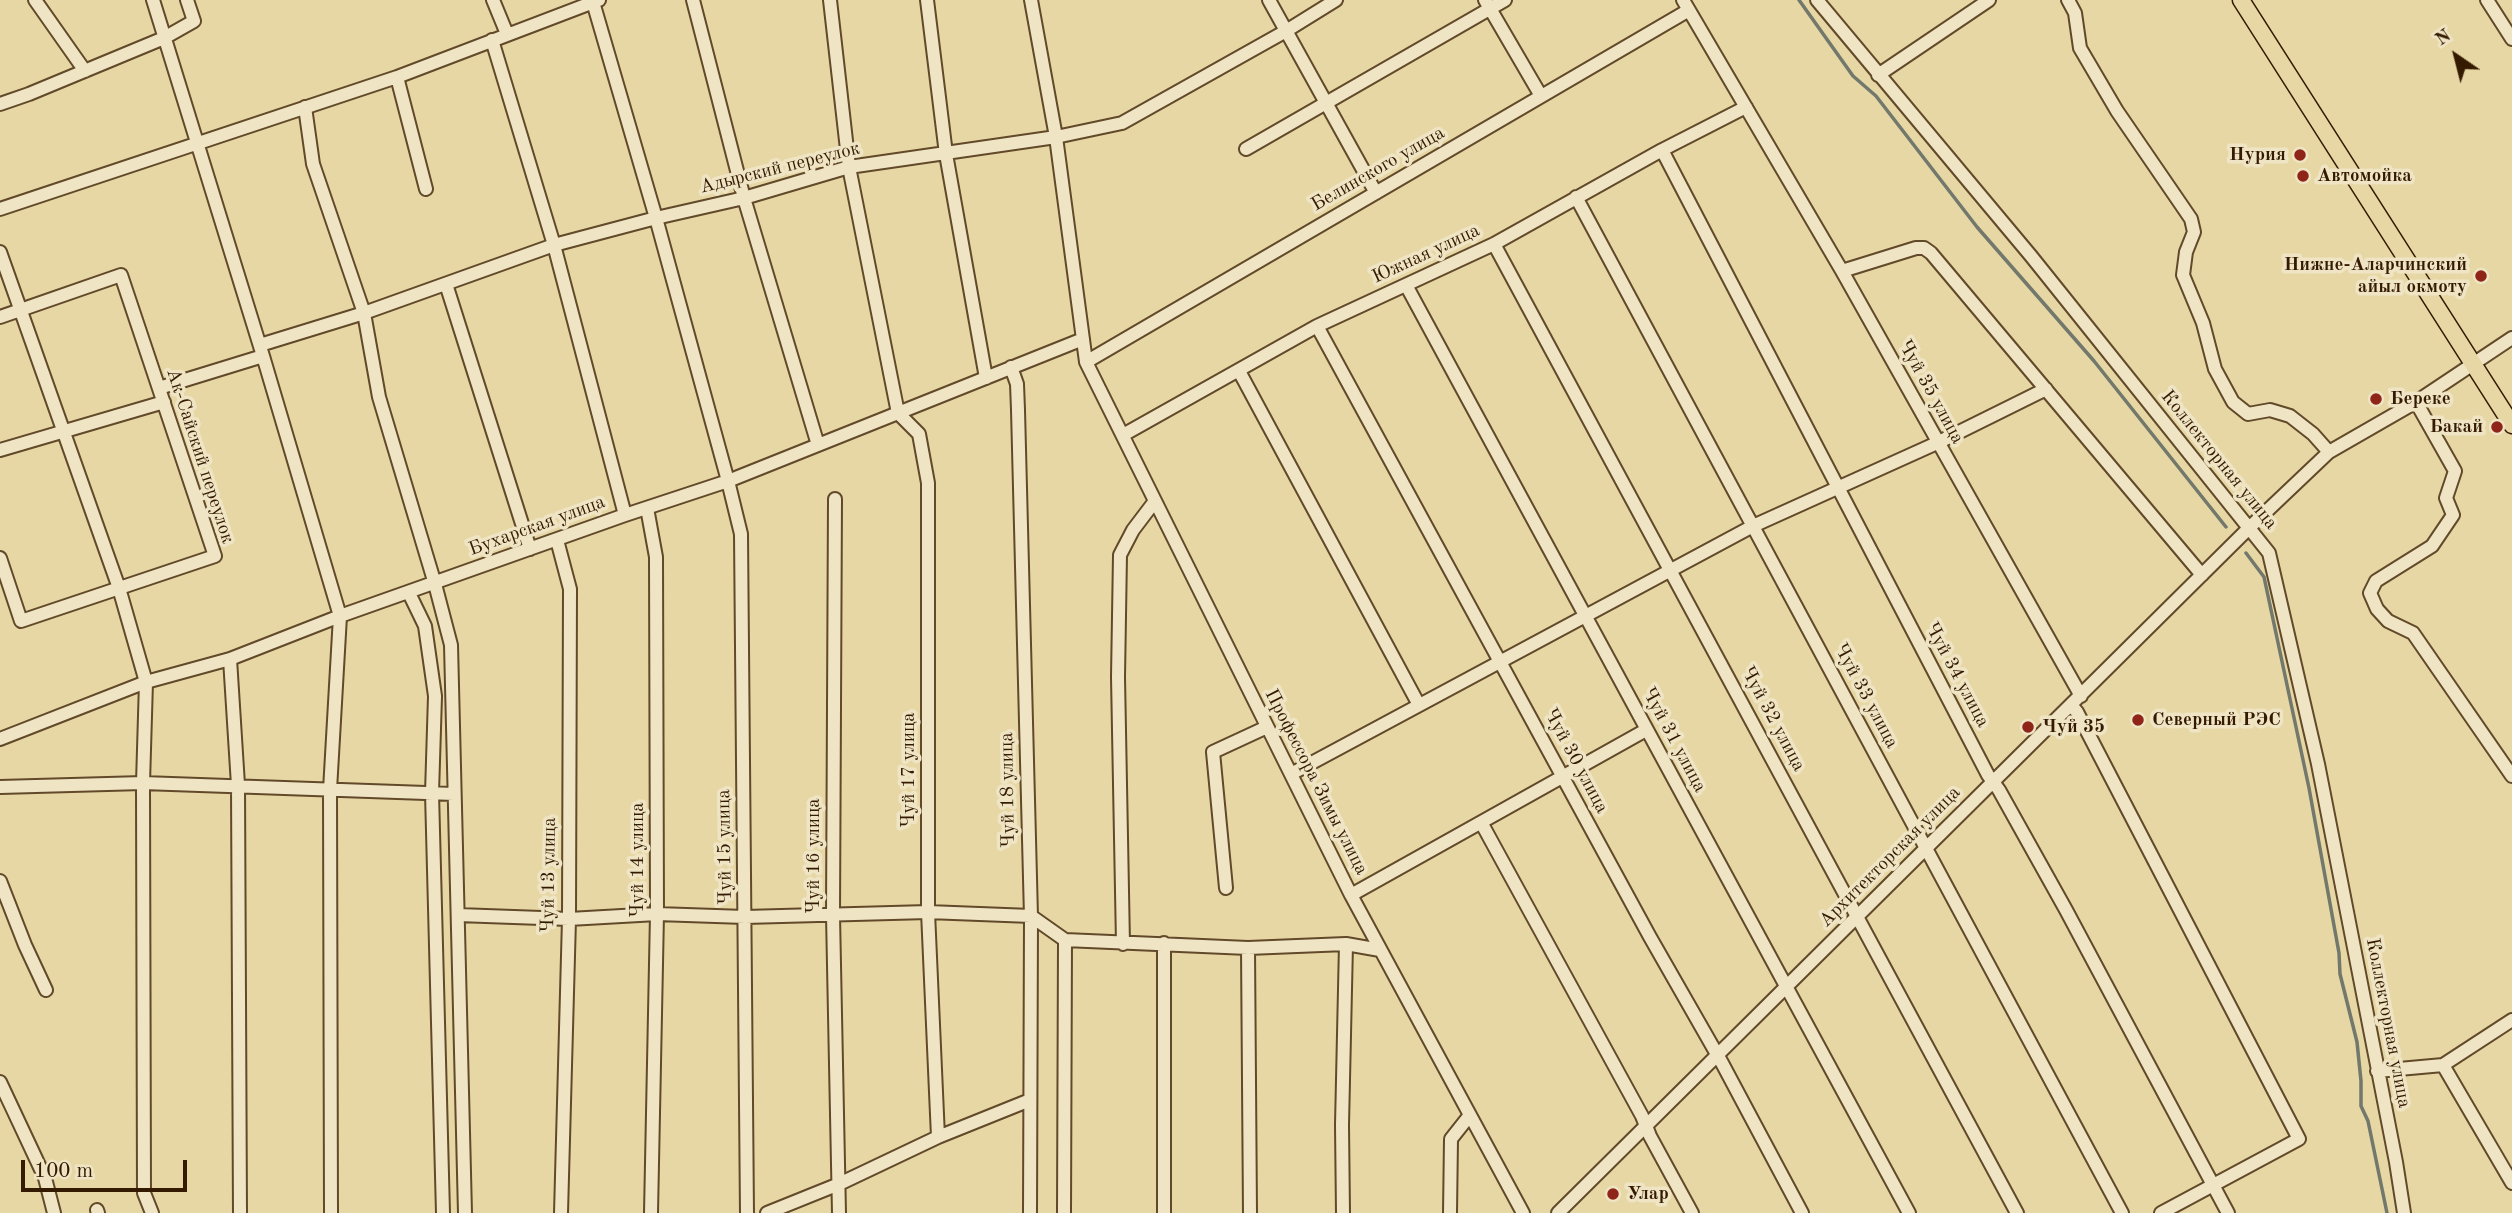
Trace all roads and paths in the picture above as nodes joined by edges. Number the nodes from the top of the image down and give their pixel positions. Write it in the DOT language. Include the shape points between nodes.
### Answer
graph roads {
  1 [pos="35,0"];
  2 [pos="153,0"];
  3 [pos="187,0"];
  4 [pos="493,0"];
  5 [pos="693,0"];
  6 [pos="830,0"];
  7 [pos="927,0"];
  8 [pos="1031,0"];
  9 [pos="1269,0"];
  10 [pos="1336,0"];
  11 [pos="1505,0"];
  12 [pos="1817,0"];
  13 [pos="1989,0"];
  14 [pos="2068,0"];
  15 [pos="2242,0"];
  16 [pos="2487,0"];
  17 [pos="596,1"];
  18 [pos="1487,4"];
  19 [pos="1686,5"];
  20 [pos="1286,31"];
  21 [pos="507,34"];
  22 [pos="163,37"];
  23 [pos="2512,39"];
  24 [pos="492,40"];
  25 [pos="85,71"];
  26 [pos="1878,75"];
  27 [pos="397,76"];
  28 [pos="1541,96"];
  29 [pos="1326,103"];
  30 [pos="0,104"];
  31 [pos="305,107"];
  32 [pos="1746,107"];
  33 [pos="1056,137"];
  34 [pos="197,144"];
  35 [pos="1246,149"];
  36 [pos="1662,150"];
  37 [pos="946,154"];
  38 [pos="849,167"];
  39 [pos="426,190"];
  40 [pos="1376,193"];
  41 [pos="1576,197"];
  42 [pos="744,198"];
  43 [pos="0,209"];
  44 [pos="656,218"];
  45 [pos="1494,244"];
  46 [pos="554,246"];
  47 [pos="0,252"];
  48 [pos="1842,271"];
  49 [pos="446,284"];
  50 [pos="1406,285"];
  51 [pos="20,311"];
  52 [pos="364,313"];
  53 [pos="0,317"];
  54 [pos="1317,326"];
  55 [pos="2512,338"];
  56 [pos="1083,339"];
  57 [pos="262,351"];
  58 [pos="1086,362"];
  59 [pos="2473,363"];
  60 [pos="1011,368"];
  61 [pos="1239,371"];
  62 [pos="986,378"];
  63 [pos="159,388"];
  64 [pos="2046,389"];
  65 [pos="164,402"];
  66 [pos="2416,402"];
  67 [pos="898,413"];
  68 [pos="2512,425"];
  69 [pos="64,432"];
  70 [pos="1123,435"];
  71 [pos="1937,443"];
  72 [pos="818,445"];
  73 [pos="0,450"];
  74 [pos="2329,452"];
  75 [pos="728,481"];
  76 [pos="1837,488"];
  77 [pos="835,499"];
  78 [pos="1155,501"];
  79 [pos="647,508"];
  80 [pos="625,515"];
  81 [pos="1753,526"];
  82 [pos="2249,528"];
  83 [pos="557,540"];
  84 [pos="530,549"];
  85 [pos="0,558"];
  86 [pos="1670,570"];
  87 [pos="2202,575"];
  88 [pos="435,584"];
  89 [pos="118,588"];
  90 [pos="409,593"];
  91 [pos="1585,616"];
  92 [pos="340,617"];
  93 [pos="230,659"];
  94 [pos="1500,661"];
  95 [pos="146,682"];
  96 [pos="2076,701"];
  97 [pos="1419,705"];
  98 [pos="1267,727"];
  99 [pos="1647,730"];
  100 [pos="0,739"];
  101 [pos="1291,774"];
  102 [pos="1562,775"];
  103 [pos="2512,776"];
  104 [pos="1993,782"];
  105 [pos="143,783"];
  106 [pos="238,785"];
  107 [pos="0,787"];
  108 [pos="330,790"];
  109 [pos="432,793"];
  110 [pos="454,794"];
  111 [pos="1482,824"];
  112 [pos="1926,848"];
  113 [pos="0,881"];
  114 [pos="1226,888"];
  115 [pos="1351,895"];
  116 [pos="928,912"];
  117 [pos="657,914"];
  118 [pos="457,915"];
  119 [pos="833,915"];
  120 [pos="745,916"];
  121 [pos="1031,916"];
  122 [pos="1857,916"];
  123 [pos="569,919"];
  124 [pos="1065,940"];
  125 [pos="1164,943"];
  126 [pos="1123,944"];
  127 [pos="1346,944"];
  128 [pos="1248,948"];
  129 [pos="1380,950"];
  130 [pos="1785,987"];
  131 [pos="46,990"];
  132 [pos="2512,1020"];
  133 [pos="1718,1055"];
  134 [pos="2443,1065"];
  135 [pos="2377,1071"];
  136 [pos="0,1082"];
  137 [pos="1030,1100"];
  138 [pos="1470,1115"];
  139 [pos="1646,1127"];
  140 [pos="939,1137"];
  141 [pos="2512,1183"];
  142 [pos="839,1184"];
  143 [pos="2214,1185"];
  144 [pos="54,1213"];
  145 [pos="152,1213"];
  146 [pos="240,1213"];
  147 [pos="331,1213"];
  148 [pos="443,1213"];
  149 [pos="465,1213"];
  150 [pos="561,1213"];
  151 [pos="651,1213"];
  152 [pos="747,1213"];
  153 [pos="767,1213"];
  154 [pos="839,1213"];
  155 [pos="1030,1213"];
  156 [pos="1064,1213"];
  157 [pos="1164,1213"];
  158 [pos="1250,1213"];
  159 [pos="1343,1213"];
  160 [pos="1450,1213"];
  161 [pos="1523,1213"];
  162 [pos="1558,1213"];
  163 [pos="1692,1213"];
  164 [pos="1802,1213"];
  165 [pos="1909,1213"];
  166 [pos="2017,1213"];
  167 [pos="2122,1213"];
  168 [pos="2161,1213"];
  169 [pos="2228,1213"];
  170 [pos="2403,1213"];
  1 -- 25 [label="street"];
  2 -- 22 [label="street"];
  3 -- 22 [label="street" via="194,21"];
  4 -- 21 [label="street"];
  5 -- 42 [label="street"];
  6 -- 38 [label="street"];
  7 -- 37 [label="street"];
  8 -- 33 [label="street, Профессора Зимы улица"];
  9 -- 20 [label="street"];
  10 -- 20 [label="street, Адырский переулок"];
  11 -- 18 [label="street"];
  12 -- 26 [label="street, Коллекторная улица"];
  13 -- 26 [label="street"];
  14 -- 74 [label="street" via="2075,13 2080,48 2191,219 2194,232 2183,275 2215,369 2233,402 2248,414 2270,410 2290,416"];
  15 -- 59 [label="main road"];
  16 -- 23 [label="street"];
  17 -- 21 [label="street"];
  17 -- 44 [label="street, Чуй 15 улица"];
  18 -- 28 [label="street"];
  18 -- 29 [label="street"];
  19 -- 28 [label="street, Белинского улица"];
  19 -- 32 [label="street, Чуй 35 улица"];
  20 -- 29 [label="street"];
  20 -- 33 [label="street, Адырский переулок" via="1122,124"];
  21 -- 24 [label="street"];
  22 -- 25 [label="street"];
  22 -- 34 [label="street"];
  24 -- 27 [label="street"];
  24 -- 46 [label="street"];
  25 -- 30 [label="street"];
  26 -- 82 [label="street, Коллекторная улица" via="2031,256"];
  27 -- 31 [label="street"];
  27 -- 39 [label="street"];
  28 -- 40 [label="street, Белинского улица"];
  29 -- 35 [label="street"];
  29 -- 40 [label="street"];
  31 -- 34 [label="street"];
  31 -- 52 [label="street" via="313,164"];
  32 -- 36 [label="street, Южная улица"];
  32 -- 48 [label="street, Чуй 35 улица"];
  33 -- 37 [label="street, Адырский переулок"];
  33 -- 56 [label="street, Профессора Зимы улица"];
  34 -- 43 [label="street"];
  34 -- 57 [label="street"];
  36 -- 41 [label="street, Южная улица"];
  36 -- 76 [label="street, Чуй 34 улица"];
  37 -- 38 [label="street, Адырский переулок"];
  37 -- 62 [label="street"];
  38 -- 42 [label="street, Адырский переулок"];
  38 -- 67 [label="street"];
  40 -- 58 [label="street, Белинского улица"];
  41 -- 45 [label="street, Южная улица"];
  41 -- 81 [label="street, Чуй 33 улица"];
  42 -- 44 [label="street, Адырский переулок"];
  42 -- 72 [label="street"];
  44 -- 46 [label="street, Адырский переулок"];
  44 -- 75 [label="street, Чуй 15 улица"];
  45 -- 50 [label="street, Южная улица"];
  45 -- 86 [label="street, Чуй 32 улица"];
  46 -- 49 [label="street, Адырский переулок"];
  46 -- 80 [label="street"];
  47 -- 51 [label="street"];
  48 -- 64 [label="street" via="1924,248"];
  48 -- 71 [label="street, Чуй 35 улица"];
  49 -- 52 [label="street, Адырский переулок"];
  49 -- 84 [label="street"];
  50 -- 54 [label="street, Южная улица"];
  50 -- 91 [label="street, Чуй 31 улица"];
  51 -- 53 [label="street, Ак-Сайский переулок"];
  51 -- 63 [label="street, Ак-Сайский переулок" via="121,275"];
  51 -- 69 [label="street"];
  52 -- 57 [label="street, Адырский переулок"];
  52 -- 88 [label="street" via="379,397"];
  54 -- 61 [label="street, Южная улица"];
  54 -- 94 [label="street, Чуй 30 улица"];
  55 -- 59 [label="street, Архитекторская улица"];
  56 -- 58 [label="street, Профессора Зимы улица"];
  56 -- 60 [label="street, Бухарская улица"];
  57 -- 63 [label="street, Адырский переулок"];
  57 -- 92 [label="street"];
  58 -- 70 [label="street, Профессора Зимы улица"];
  59 -- 66 [label="street, Архитекторская улица"];
  59 -- 68 [label="main road"];
  60 -- 62 [label="street, Бухарская улица"];
  60 -- 121 [label="street, Чуй 18 улица" via="1018,410"];
  61 -- 70 [label="street, Южная улица"];
  61 -- 97 [label="street"];
  62 -- 67 [label="street, Бухарская улица"];
  63 -- 65 [label="street, Ак-Сайский переулок"];
  64 -- 71 [label="street"];
  64 -- 87 [label="street"];
  65 -- 69 [label="street"];
  65 -- 89 [label="street, Ак-Сайский переулок" via="215,556"];
  66 -- 74 [label="street, Архитекторская улица"];
  66 -- 103 [label="street" via="2455,471 2446,498 2453,515 2432,546 2376,581 2370,593 2376,609 2388,621 2413,632"];
  67 -- 72 [label="street, Бухарская улица"];
  67 -- 116 [label="street, Чуй 17 улица" via="919,434 929,483"];
  69 -- 73 [label="street"];
  69 -- 89 [label="street"];
  70 -- 78 [label="street, Профессора Зимы улица"];
  71 -- 76 [label="street"];
  71 -- 96 [label="street, Чуй 35 улица"];
  72 -- 75 [label="street, Бухарская улица"];
  74 -- 82 [label="street, Архитекторская улица"];
  75 -- 79 [label="street, Бухарская улица"];
  75 -- 120 [label="street, Чуй 15 улица" via="741,534"];
  76 -- 81 [label="street"];
  76 -- 104 [label="street, Чуй 34 улица"];
  77 -- 119 [label="street, Чуй 16 улица"];
  78 -- 98 [label="street, Профессора Зимы улица"];
  78 -- 126 [label="street" via="1120,555"];
  79 -- 80 [label="street, Бухарская улица"];
  79 -- 117 [label="street, Чуй 14 улица" via="656,557"];
  80 -- 83 [label="street, Бухарская улица"];
  81 -- 86 [label="street"];
  81 -- 112 [label="street, Чуй 33 улица"];
  82 -- 87 [label="street, Архитекторская улица"];
  82 -- 135 [label="street, Коллекторная улица" via="2269,553 2318,764"];
  83 -- 84 [label="street, Бухарская улица"];
  83 -- 123 [label="street, Чуй 13 улица" via="570,589"];
  84 -- 88 [label="street, Бухарская улица"];
  85 -- 89 [label="street, Ак-Сайский переулок" via="21,621"];
  86 -- 91 [label="street"];
  86 -- 122 [label="street, Чуй 32 улица"];
  87 -- 96 [label="street, Архитекторская улица"];
  88 -- 90 [label="street, Бухарская улица"];
  88 -- 110 [label="street" via="451,645"];
  89 -- 95 [label="street"];
  90 -- 92 [label="street, Бухарская улица"];
  90 -- 109 [label="street" via="425,626 435,696"];
  91 -- 94 [label="street"];
  91 -- 99 [label="street, Чуй 31 улица"];
  92 -- 93 [label="street, Бухарская улица"];
  92 -- 108 [label="street"];
  93 -- 95 [label="street, Бухарская улица"];
  93 -- 106 [label="street"];
  94 -- 97 [label="street"];
  94 -- 102 [label="street, Чуй 30 улица"];
  95 -- 100 [label="street, Бухарская улица"];
  95 -- 105 [label="street"];
  96 -- 104 [label="street, Архитекторская улица"];
  96 -- 143 [label="street, Чуй 35 улица" via="2077,712 2299,1139"];
  97 -- 101 [label="street"];
  98 -- 101 [label="street, Профессора Зимы улица"];
  98 -- 114 [label="street" via="1213,752"];
  99 -- 102 [label="street"];
  99 -- 130 [label="street, Чуй 31 улица"];
  101 -- 115 [label="street, Профессора Зимы улица"];
  102 -- 111 [label="street"];
  102 -- 133 [label="street, Чуй 30 улица"];
  104 -- 112 [label="street, Архитекторская улица"];
  104 -- 143 [label="street, Чуй 34 улица"];
  105 -- 106 [label="street"];
  105 -- 107 [label="street"];
  105 -- 145 [label="street" via="144,1193"];
  106 -- 108 [label="street"];
  106 -- 146 [label="street"];
  108 -- 109 [label="street"];
  108 -- 147 [label="street"];
  109 -- 110 [label="street"];
  109 -- 148 [label="street"];
  110 -- 118 [label="street"];
  111 -- 115 [label="street"];
  111 -- 139 [label="street"];
  112 -- 122 [label="street, Архитекторская улица"];
  112 -- 167 [label="street, Чуй 33 улица"];
  113 -- 131 [label="street"];
  115 -- 129 [label="street, Профессора Зимы улица"];
  116 -- 119 [label="street"];
  116 -- 121 [label="street"];
  116 -- 140 [label="street, Чуй 17 улица"];
  117 -- 120 [label="street"];
  117 -- 123 [label="street"];
  117 -- 151 [label="street, Чуй 14 улица"];
  118 -- 123 [label="street"];
  118 -- 149 [label="street"];
  119 -- 120 [label="street"];
  119 -- 142 [label="street, Чуй 16 улица"];
  120 -- 152 [label="street, Чуй 15 улица"];
  121 -- 124 [label="street"];
  121 -- 137 [label="street, Чуй 18 улица"];
  122 -- 130 [label="street, Архитекторская улица"];
  122 -- 166 [label="street, Чуй 32 улица"];
  123 -- 150 [label="street, Чуй 13 улица"];
  124 -- 126 [label="street"];
  124 -- 156 [label="street"];
  125 -- 126 [label="street"];
  125 -- 128 [label="street"];
  125 -- 157 [label="street"];
  127 -- 128 [label="street"];
  127 -- 129 [label="street"];
  127 -- 159 [label="street"];
  128 -- 158 [label="street"];
  129 -- 138 [label="street, Профессора Зимы улица"];
  130 -- 133 [label="street, Архитекторская улица"];
  130 -- 165 [label="street, Чуй 31 улица"];
  132 -- 134 [label="street"];
  133 -- 139 [label="street, Архитекторская улица"];
  133 -- 164 [label="street, Чуй 30 улица"];
  134 -- 135 [label="street"];
  134 -- 141 [label="street"];
  135 -- 170 [label="street, Коллекторная улица"];
  136 -- 144 [label="street" via="45,1178"];
  137 -- 140 [label="street"];
  137 -- 155 [label="street, Чуй 18 улица"];
  138 -- 160 [label="street" via="1451,1139"];
  138 -- 161 [label="street, Профессора Зимы улица"];
  139 -- 162 [label="street, Архитекторская улица"];
  139 -- 163 [label="street"];
  140 -- 142 [label="street"];
  142 -- 153 [label="street"];
  142 -- 154 [label="street, Чуй 16 улица"];
  143 -- 168 [label="street"];
  143 -- 169 [label="street, Чуй 34 улица"];
}
